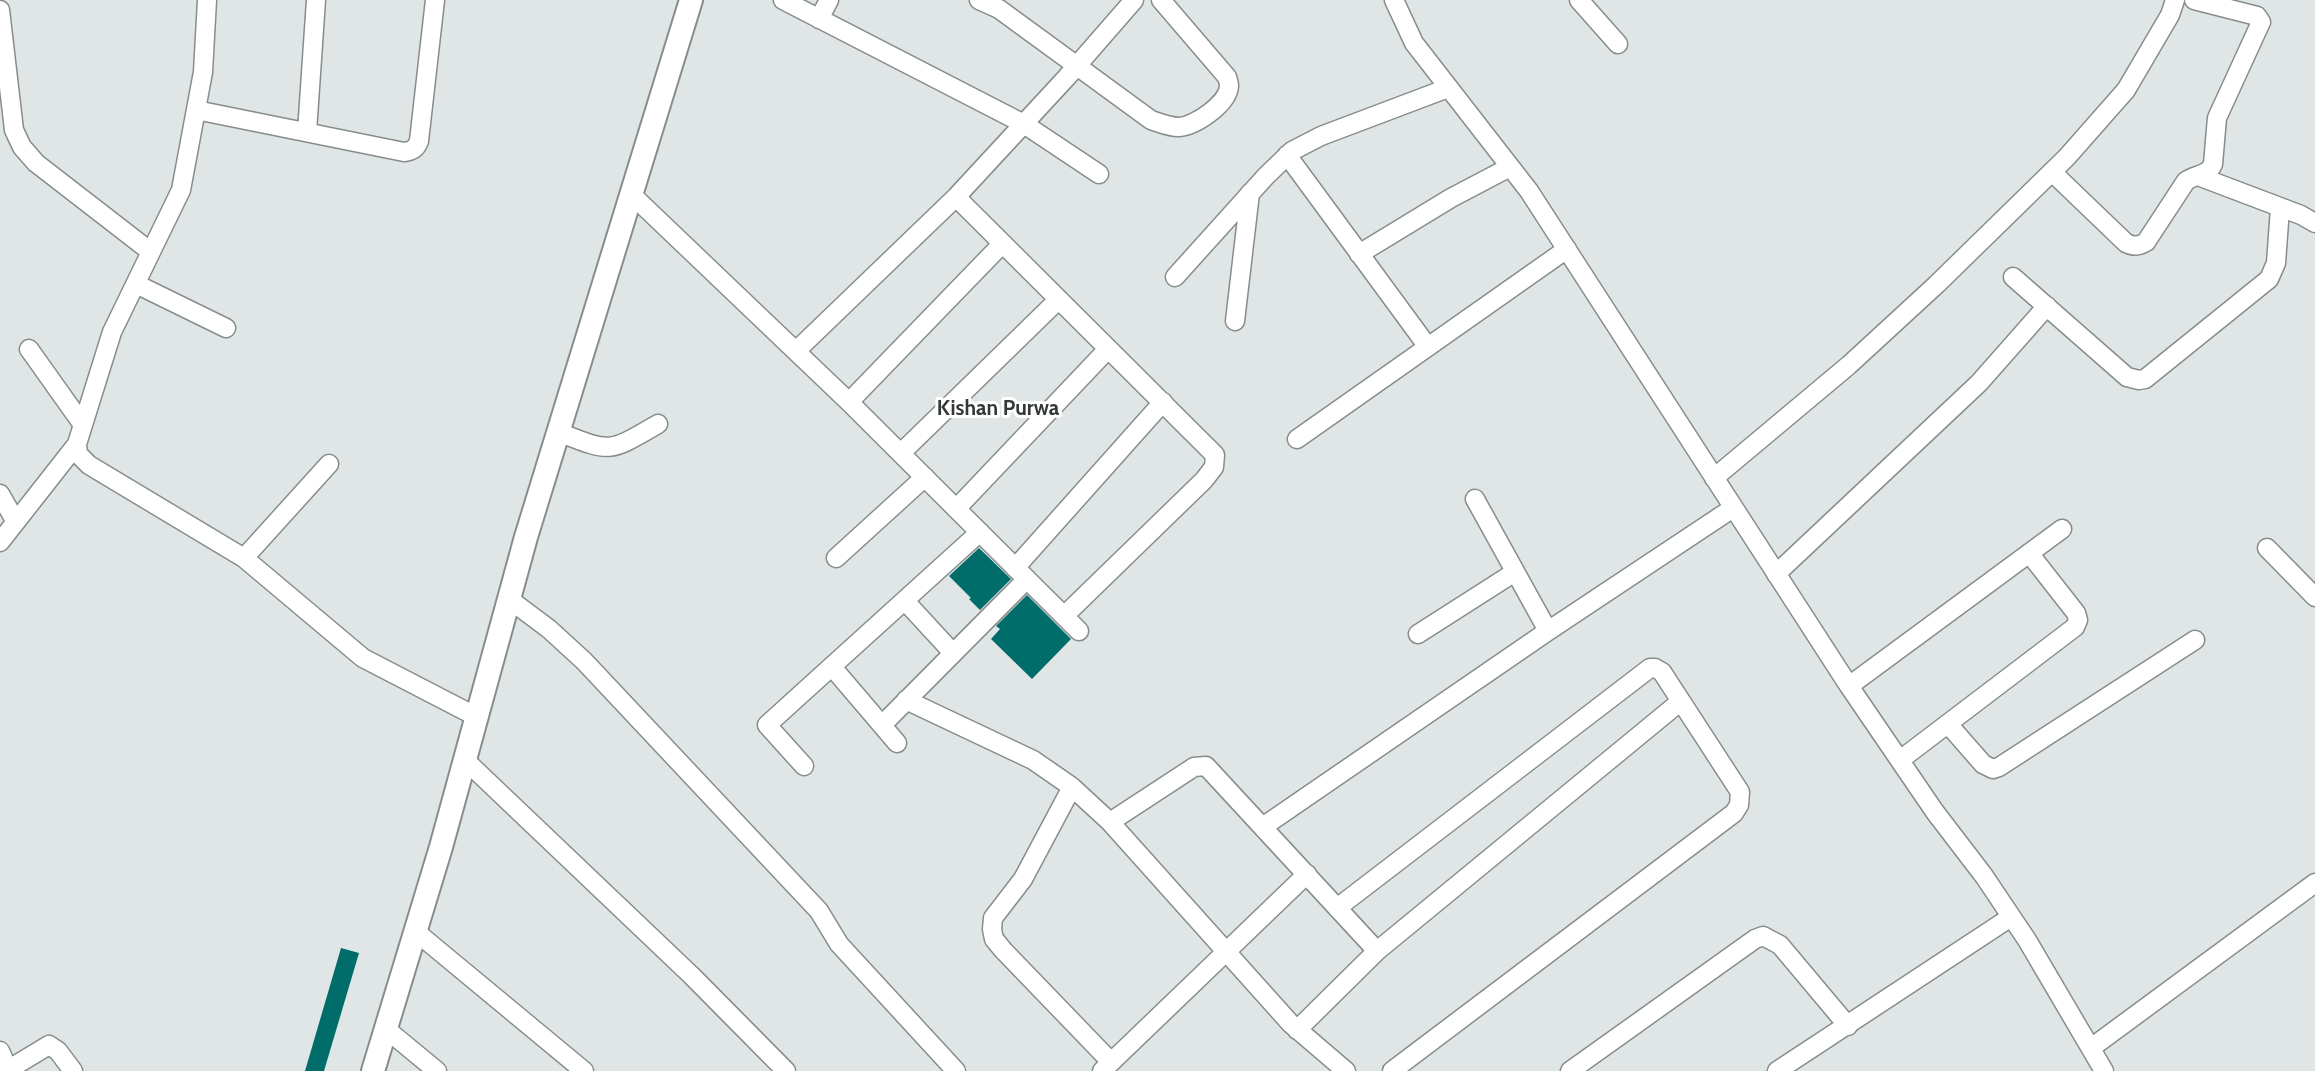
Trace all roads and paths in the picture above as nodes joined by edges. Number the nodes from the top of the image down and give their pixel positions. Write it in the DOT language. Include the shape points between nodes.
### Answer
graph roads {
  1 [pos="207,0"];
  2 [pos="316,0"];
  3 [pos="435,0"];
  4 [pos="691,0"];
  5 [pos="783,0"];
  6 [pos="829,0"];
  7 [pos="979,0"];
  8 [pos="1134,0"];
  9 [pos="1161,0"];
  10 [pos="1394,0"];
  11 [pos="1579,0"];
  12 [pos="2175,0"];
  13 [pos="2194,0"];
  14 [pos="0,10"];
  15 [pos="819,19"];
  16 [pos="1618,44"];
  17 [pos="1076,66"];
  18 [pos="1448,88"];
  19 [pos="196,110"];
  20 [pos="1024,124"];
  21 [pos="307,132"];
  22 [pos="1287,155"];
  23 [pos="1510,167"];
  24 [pos="2052,172"];
  25 [pos="1099,174"];
  26 [pos="2198,176"];
  27 [pos="630,193"];
  28 [pos="1250,193"];
  29 [pos="956,197"];
  30 [pos="2280,208"];
  31 [pos="2315,223"];
  32 [pos="1002,244"];
  33 [pos="1567,249"];
  34 [pos="151,252"];
  35 [pos="1359,254"];
  36 [pos="2013,277"];
  37 [pos="1175,278"];
  38 [pos="136,284"];
  39 [pos="1058,300"];
  40 [pos="2047,306"];
  41 [pos="1235,321"];
  42 [pos="226,328"];
  43 [pos="1428,347"];
  44 [pos="29,349"];
  45 [pos="1108,349"];
  46 [pos="796,351"];
  47 [pos="849,402"];
  48 [pos="1163,402"];
  49 [pos="658,424"];
  50 [pos="83,425"];
  51 [pos="558,432"];
  52 [pos="1297,439"];
  53 [pos="78,444"];
  54 [pos="901,453"];
  55 [pos="328,464"];
  56 [pos="925,477"];
  57 [pos="1714,478"];
  58 [pos="0,494"];
  59 [pos="1475,499"];
  60 [pos="1733,508"];
  61 [pos="956,509"];
  62 [pos="16,522"];
  63 [pos="2062,529"];
  64 [pos="980,532"];
  65 [pos="0,542"];
  66 [pos="2267,548"];
  67 [pos="2029,553"];
  68 [pos="244,558"];
  69 [pos="836,558"];
  70 [pos="1515,572"];
  71 [pos="1021,573"];
  72 [pos="1776,574"];
  73 [pos="2315,597"];
  74 [pos="509,599"];
  75 [pos="905,601"];
  76 [pos="1064,616"];
  77 [pos="1079,631"];
  78 [pos="1548,631"];
  79 [pos="1418,634"];
  80 [pos="2195,640"];
  81 [pos="954,653"];
  82 [pos="833,668"];
  83 [pos="1849,686"];
  84 [pos="906,700"];
  85 [pos="1681,701"];
  86 [pos="477,717"];
  87 [pos="1948,724"];
  88 [pos="882,725"];
  89 [pos="897,743"];
  90 [pos="465,760"];
  91 [pos="1900,760"];
  92 [pos="804,766"];
  93 [pos="1072,787"];
  94 [pos="1110,822"];
  95 [pos="1264,826"];
  96 [pos="1307,874"];
  97 [pos="2315,883"];
  98 [pos="1337,908"];
  99 [pos="2011,917"];
  100 [pos="415,931"];
  101 [pos="1226,951"];
  102 [pos="1377,951"];
  103 [pos="1848,1026"];
  104 [pos="386,1029"];
  105 [pos="1297,1030"];
  106 [pos="0,1051"];
  107 [pos="2094,1063"];
  108 [pos="1107,1066"];
  109 [pos="7,1070"];
  110 [pos="73,1071"];
  111 [pos="373,1071"];
  112 [pos="437,1071"];
  113 [pos="584,1071"];
  114 [pos="786,1071"];
  115 [pos="956,1071"];
  116 [pos="1346,1071"];
  117 [pos="1392,1071"];
  118 [pos="1570,1071"];
  119 [pos="1777,1071"];
  1 -- 19 [label="street" via="206,55"];
  2 -- 21 [label="street"];
  3 -- 21 [label="street" via="416,148 404,152"];
  4 -- 27 [label="main road"];
  5 -- 15 [label="street"];
  6 -- 15 [label="street"];
  7 -- 17 [label="street" via="999,9"];
  8 -- 17 [label="street"];
  9 -- 17 [label="street" via="1227,77 1226,96 1211,113 1182,127 1151,120"];
  10 -- 18 [label="street" via="1414,43"];
  11 -- 16 [label="street"];
  12 -- 24 [label="street" via="2126,90"];
  13 -- 26 [label="street" via="2257,16 2261,22 2217,118 2213,164 2207,173"];
  14 -- 34 [label="street" via="14,130 22,147 36,163"];
  15 -- 20 [label="street"];
  17 -- 20 [label="street"];
  18 -- 22 [label="street" via="1321,136"];
  18 -- 23 [label="street"];
  19 -- 21 [label="street"];
  19 -- 34 [label="street" via="180,190"];
  20 -- 25 [label="street"];
  20 -- 29 [label="street"];
  22 -- 28 [label="street"];
  22 -- 35 [label="street"];
  23 -- 33 [label="street"];
  23 -- 35 [label="street"];
  24 -- 26 [label="street" via="2131,246 2146,242 2181,187"];
  24 -- 57 [label="street" via="1849,364"];
  26 -- 30 [label="street"];
  27 -- 46 [label="street"];
  27 -- 51 [label="main road"];
  28 -- 37 [label="street"];
  28 -- 41 [label="street"];
  29 -- 32 [label="street"];
  29 -- 46 [label="street"];
  30 -- 31 [label="street"];
  30 -- 40 [label="street" via="2276,263 2269,279 2145,379 2127,377"];
  32 -- 39 [label="street"];
  32 -- 47 [label="street"];
  33 -- 43 [label="street"];
  33 -- 57 [label="street"];
  34 -- 38 [label="street"];
  35 -- 43 [label="street"];
  36 -- 40 [label="street"];
  38 -- 42 [label="street"];
  38 -- 50 [label="street" via="112,332"];
  39 -- 45 [label="street"];
  39 -- 54 [label="street"];
  40 -- 72 [label="street" via="1979,383"];
  43 -- 52 [label="street"];
  44 -- 50 [label="street"];
  45 -- 48 [label="street"];
  45 -- 61 [label="street"];
  46 -- 47 [label="street"];
  47 -- 54 [label="street"];
  48 -- 71 [label="street"];
  48 -- 76 [label="street" via="1215,455 1214,467"];
  49 -- 51 [label="street" via="610,449"];
  50 -- 53 [label="street"];
  51 -- 74 [label="main road"];
  53 -- 62 [label="street"];
  53 -- 68 [label="street" via="78,454 89,465"];
  54 -- 56 [label="street"];
  55 -- 68 [label="street"];
  56 -- 61 [label="street"];
  56 -- 69 [label="street"];
  57 -- 60 [label="street"];
  58 -- 62 [label="street"];
  59 -- 70 [label="street"];
  60 -- 72 [label="street"];
  60 -- 78 [label="street"];
  61 -- 64 [label="street"];
  62 -- 65 [label="street"];
  63 -- 67 [label="street"];
  64 -- 71 [label="street"];
  64 -- 75 [label="street"];
  66 -- 73 [label="street"];
  67 -- 83 [label="street"];
  67 -- 87 [label="street" via="2076,613 2075,627"];
  68 -- 86 [label="street" via="363,658"];
  70 -- 78 [label="street"];
  70 -- 79 [label="street"];
  71 -- 76 [label="street"];
  71 -- 81 [label="street"];
  72 -- 83 [label="street"];
  74 -- 86 [label="main road"];
  74 -- 115 [label="street" via="584,661 819,911 839,944"];
  75 -- 81 [label="street"];
  75 -- 82 [label="street"];
  76 -- 77 [label="street"];
  78 -- 95 [label="street"];
  80 -- 87 [label="street" via="1999,767 1993,769 1983,764"];
  81 -- 84 [label="street"];
  82 -- 88 [label="street"];
  82 -- 92 [label="street" via="767,725"];
  83 -- 91 [label="street"];
  84 -- 88 [label="street"];
  84 -- 93 [label="street" via="1033,760"];
  85 -- 98 [label="street" via="1662,672 1650,668"];
  85 -- 102 [label="street"];
  85 -- 117 [label="street" via="1740,792 1734,813"];
  86 -- 90 [label="main road"];
  87 -- 91 [label="street"];
  88 -- 89 [label="street"];
  90 -- 100 [label="main road"];
  90 -- 114 [label="street" via="693,976"];
  91 -- 99 [label="street"];
  93 -- 94 [label="street"];
  93 -- 108 [label="street" via="1023,879 993,918 992,929 1003,950"];
  94 -- 95 [label="street" via="1200,765 1212,771"];
  94 -- 101 [label="street"];
  95 -- 96 [label="street"];
  96 -- 98 [label="street"];
  96 -- 101 [label="street"];
  97 -- 107 [label="street"];
  98 -- 102 [label="street"];
  99 -- 103 [label="street"];
  99 -- 107 [label="street" via="2063,999"];
  100 -- 104 [label="main road"];
  100 -- 113 [label="street"];
  101 -- 105 [label="street"];
  101 -- 108 [label="street"];
  102 -- 105 [label="street"];
  103 -- 118 [label="street" via="1780,945 1763,936"];
  103 -- 119 [label="street"];
  104 -- 111 [label="main road"];
  104 -- 112 [label="street"];
  105 -- 116 [label="street"];
  106 -- 109 [label="street"];
  109 -- 110 [label="street" via="49,1045"];
}
